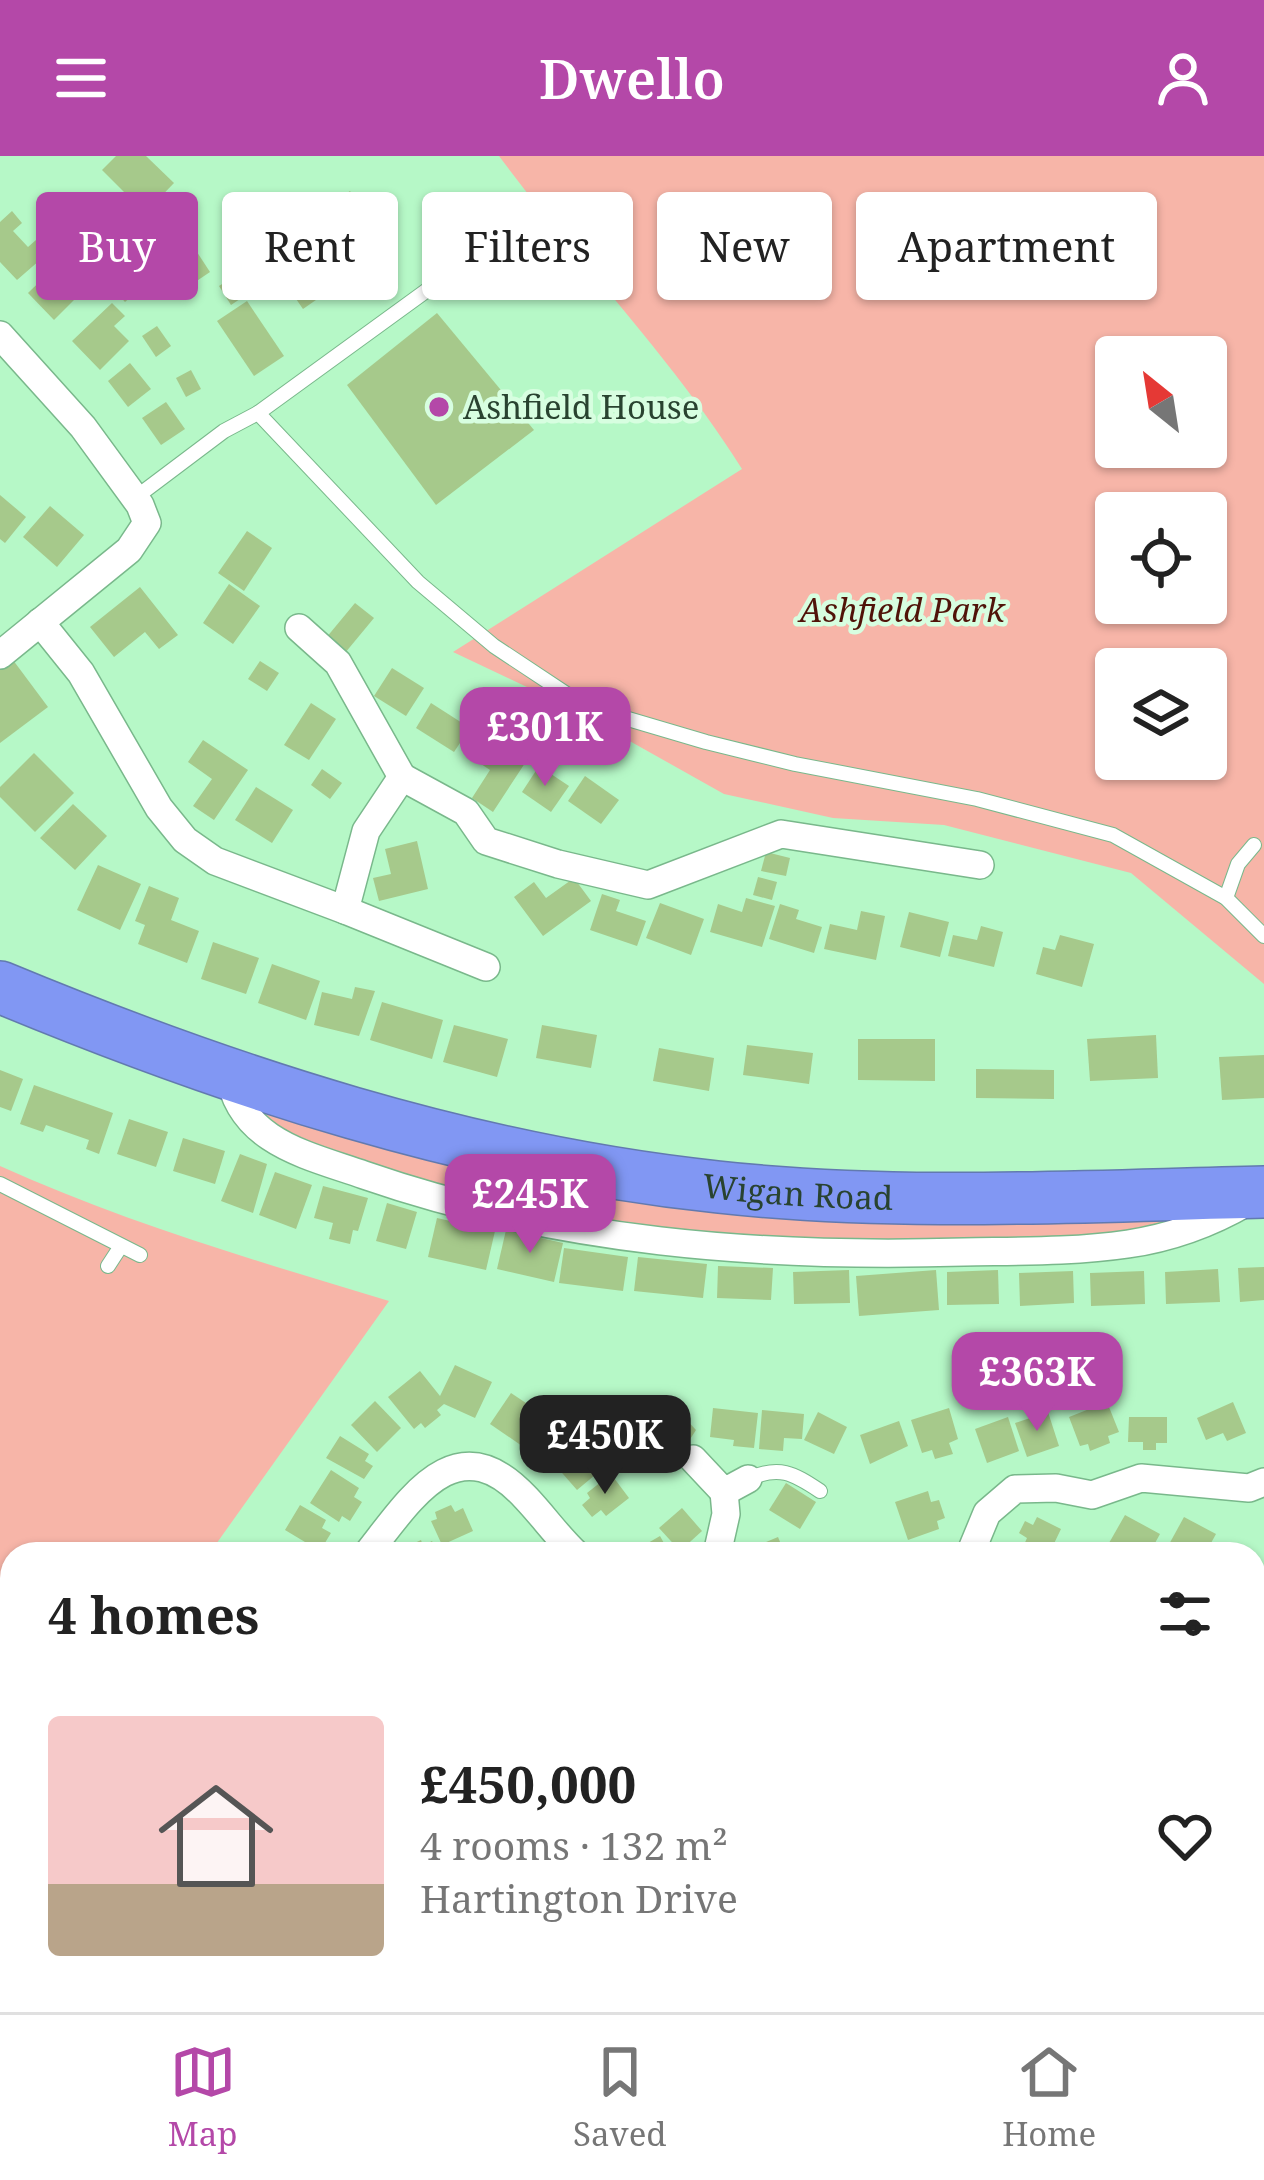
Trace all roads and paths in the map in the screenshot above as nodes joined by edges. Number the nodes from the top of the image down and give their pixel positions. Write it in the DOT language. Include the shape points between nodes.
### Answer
graph roads {
  1 [pos="422,294"];
  2 [pos="0,334"];
  3 [pos="259,413"];
  4 [pos="135,498"];
  5 [pos="40,622"];
  6 [pos="299,628"];
  7 [pos="0,655"];
  8 [pos="402,776"];
  9 [pos="1254,844"];
  10 [pos="980,865"];
  11 [pos="1226,898"];
  12 [pos="345,910"];
  13 [pos="1264,936"];
  14 [pos="486,967"];
  15 [pos="0,987"];
  16 [pos="0,1184"];
  17 [pos="1264,1192"];
  18 [pos="121,1246"];
  19 [pos="140,1255"];
  20 [pos="109,1266"];
  21 [pos="693,1459"];
  22 [pos="1264,1482"];
  23 [pos="736,1485"];
  24 [pos="820,1491"];
  25 [pos="376,1542"];
  26 [pos="563,1542"];
  27 [pos="720,1542"];
  28 [pos="975,1542"];
  1 -- 3 [label="lane"];
  2 -- 4 [label="street"];
  3 -- 4 [label="lane"];
  3 -- 11 [label="lane" via="418,582 494,646 601,711 795,764 1096,829"];
  4 -- 5 [label="street" via="147,523 139,540"];
  5 -- 7 [label="street"];
  5 -- 12 [label="street" via="185,840 214,860"];
  6 -- 8 [label="street" via="338,663"];
  8 -- 10 [label="street" via="466,812 486,842 648,885 781,834"];
  8 -- 12 [label="street" via="366,831"];
  9 -- 11 [label="lane"];
  11 -- 13 [label="lane"];
  12 -- 14 [label="street"];
  15 -- 17 [label="highway, Wigan Road" via="354,1113 598,1170 843,1196"];
  16 -- 18 [label="lane"];
  18 -- 19 [label="lane"];
  18 -- 20 [label="lane"];
  21 -- 23 [label="street"];
  22 -- 28 [label="street" via="1249,1488 1141,1478 1092,1496 1015,1490 987,1513"];
  23 -- 24 [label="lane" via="778,1469"];
  23 -- 27 [label="street"];
  25 -- 26 [label="street" via="424,1482 458,1468 486,1468 525,1496"];
}
